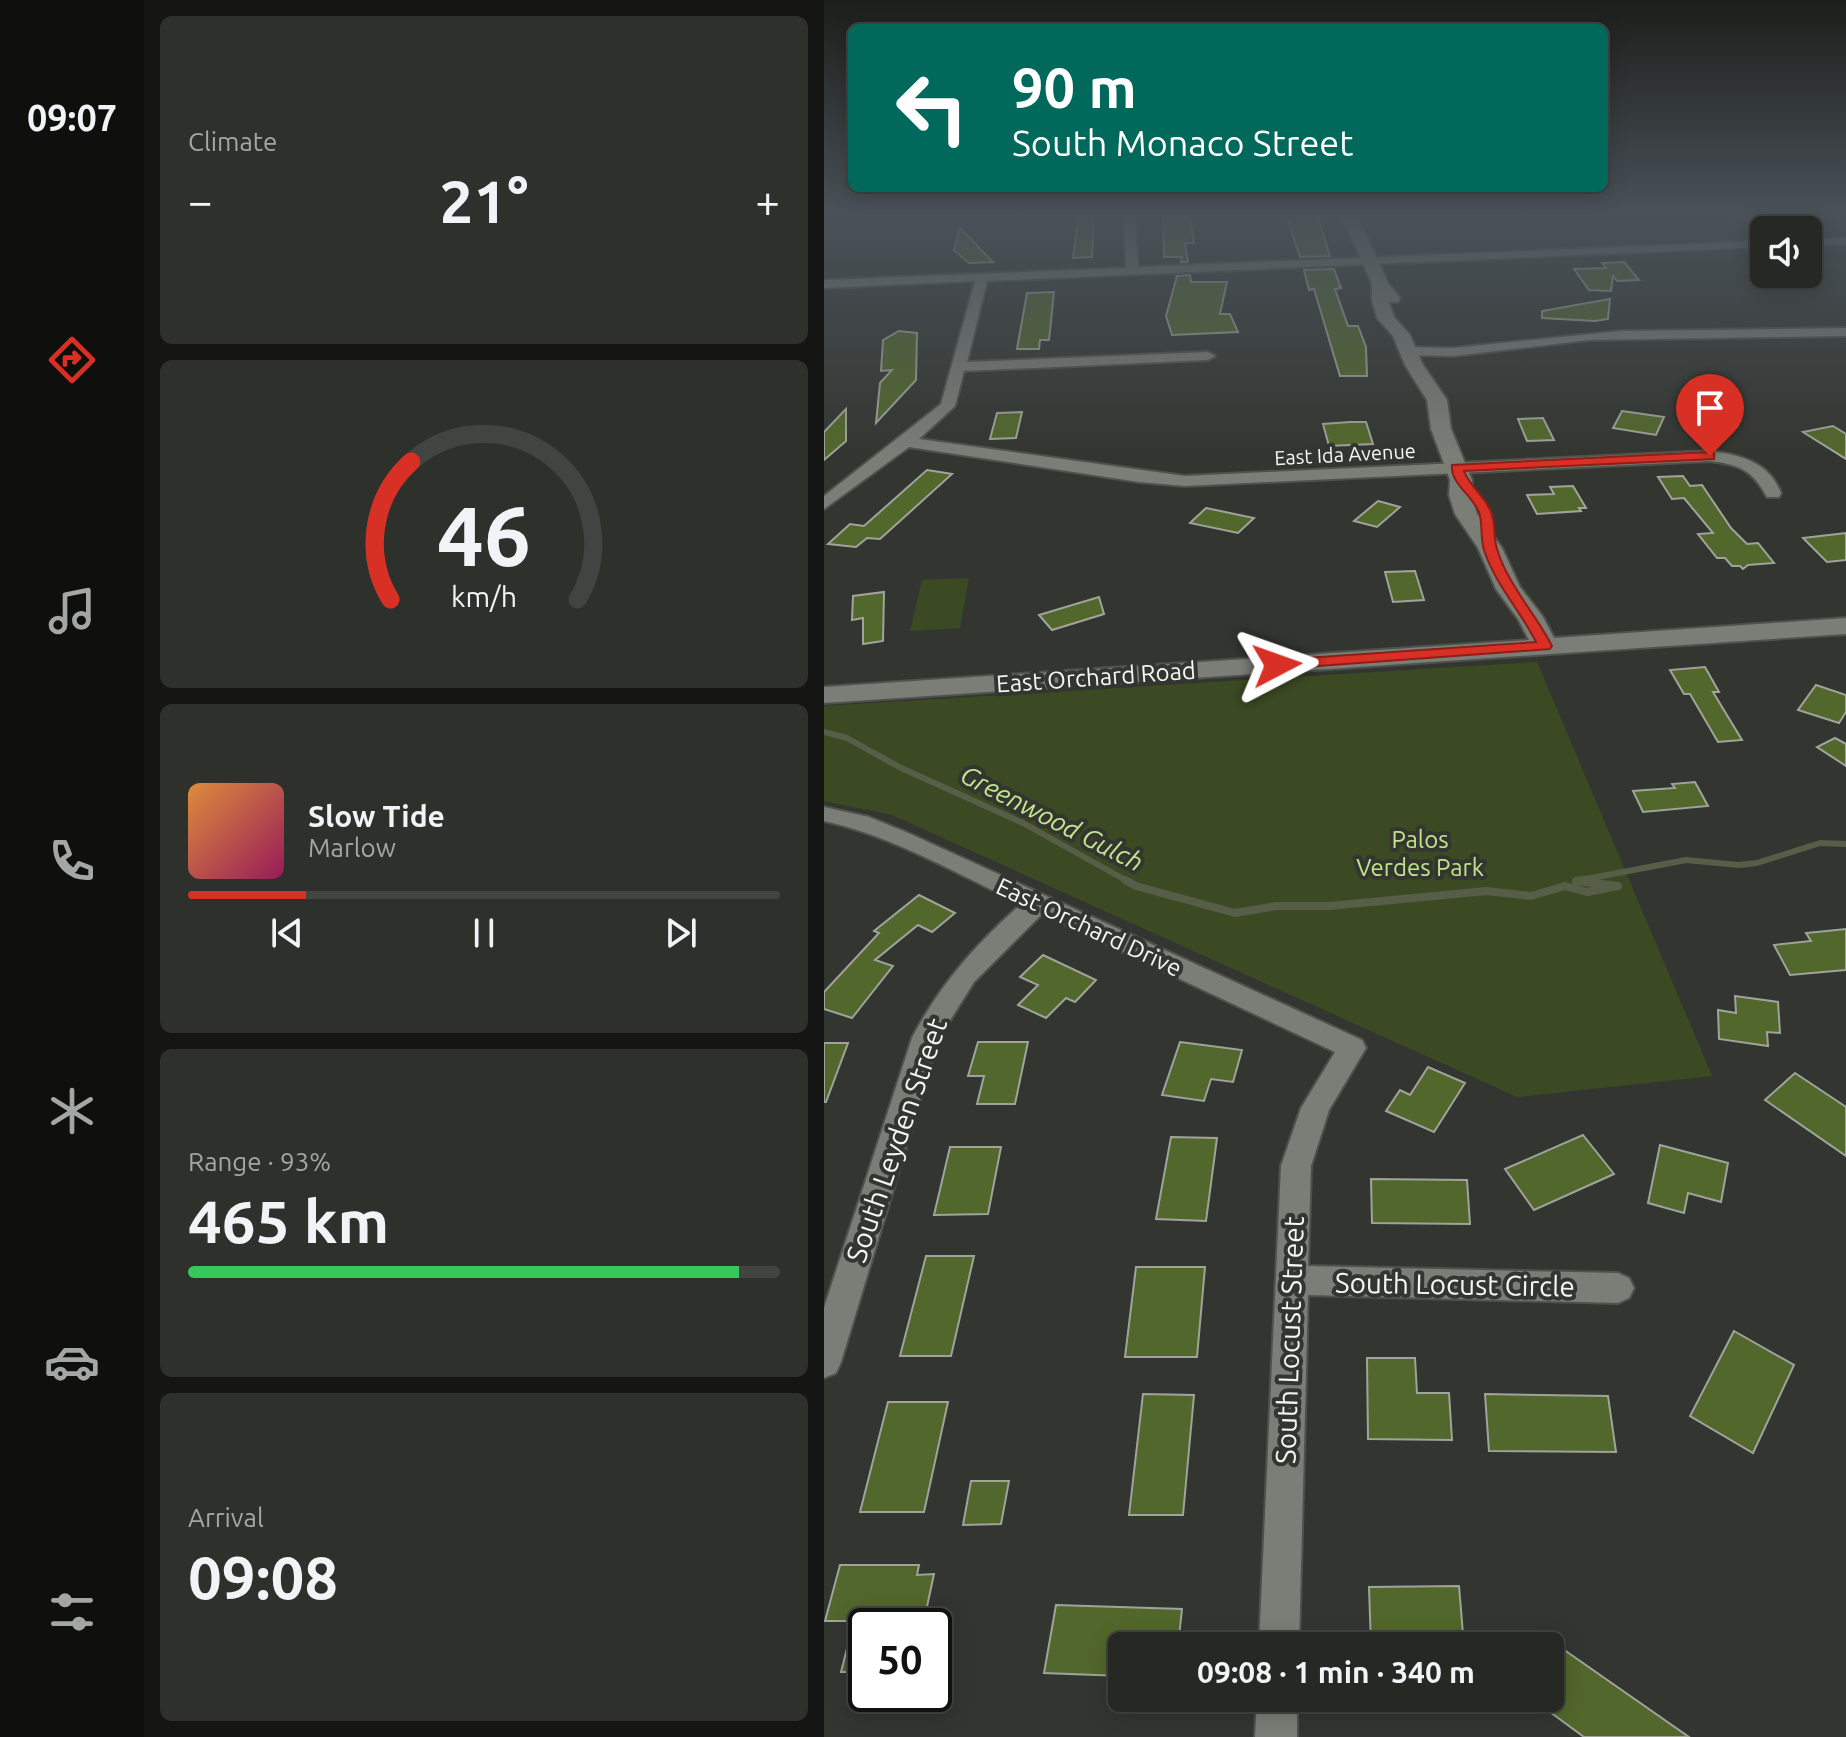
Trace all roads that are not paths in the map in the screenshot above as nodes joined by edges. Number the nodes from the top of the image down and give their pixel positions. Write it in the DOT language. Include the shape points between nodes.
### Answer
graph roads {
  1 [pos="976,293"];
  2 [pos="1381,293"];
  3 [pos="1846,332"];
  4 [pos="1407,350"];
  5 [pos="1208,356"];
  6 [pos="959,367"];
  7 [pos="906,442"];
  8 [pos="1459,474"];
  9 [pos="1773,493"];
  10 [pos="824,504"];
  11 [pos="1846,626"];
  12 [pos="1532,647"];
  13 [pos="824,695"];
  14 [pos="824,814"];
  15 [pos="1037,904"];
  16 [pos="1352,1048"];
  17 [pos="1292,1280"];
  18 [pos="1618,1288"];
  19 [pos="824,1362"];
  20 [pos="1279,1632"];
  21 [pos="1277,1712"];
  22 [pos="1276,1737"];
  1 -- 6 [label="street"];
  2 -- 4 [label="street" via="1382,309"];
  3 -- 4 [label="street" via="1693,331 1586,336 1463,352"];
  4 -- 8 [label="street" via="1418,398 1441,429"];
  5 -- 6 [label="street"];
  6 -- 7 [label="street" via="946,409"];
  7 -- 8 [label="street, East Ida Avenue" via="1171,480"];
  7 -- 10 [label="street"];
  8 -- 9 [label="street, East Ida Avenue" via="1710,456 1757,469"];
  8 -- 12 [label="street" via="1463,508 1490,548 1508,589 1508,618"];
  11 -- 12 [label="street, East Orchard Road"];
  12 -- 13 [label="street, East Orchard Road"];
  14 -- 15 [label="street, East Orchard Drive" via="881,830"];
  15 -- 16 [label="street, East Orchard Drive"];
  15 -- 19 [label="street, South Leyden Street" via="974,963 933,1021"];
  16 -- 17 [label="street, South Locust Street" via="1315,1108 1301,1144 1294,1188"];
  17 -- 18 [label="street, South Locust Circle"];
  17 -- 20 [label="street, South Locust Street"];
  21 -- 22 [label="street"];
}
